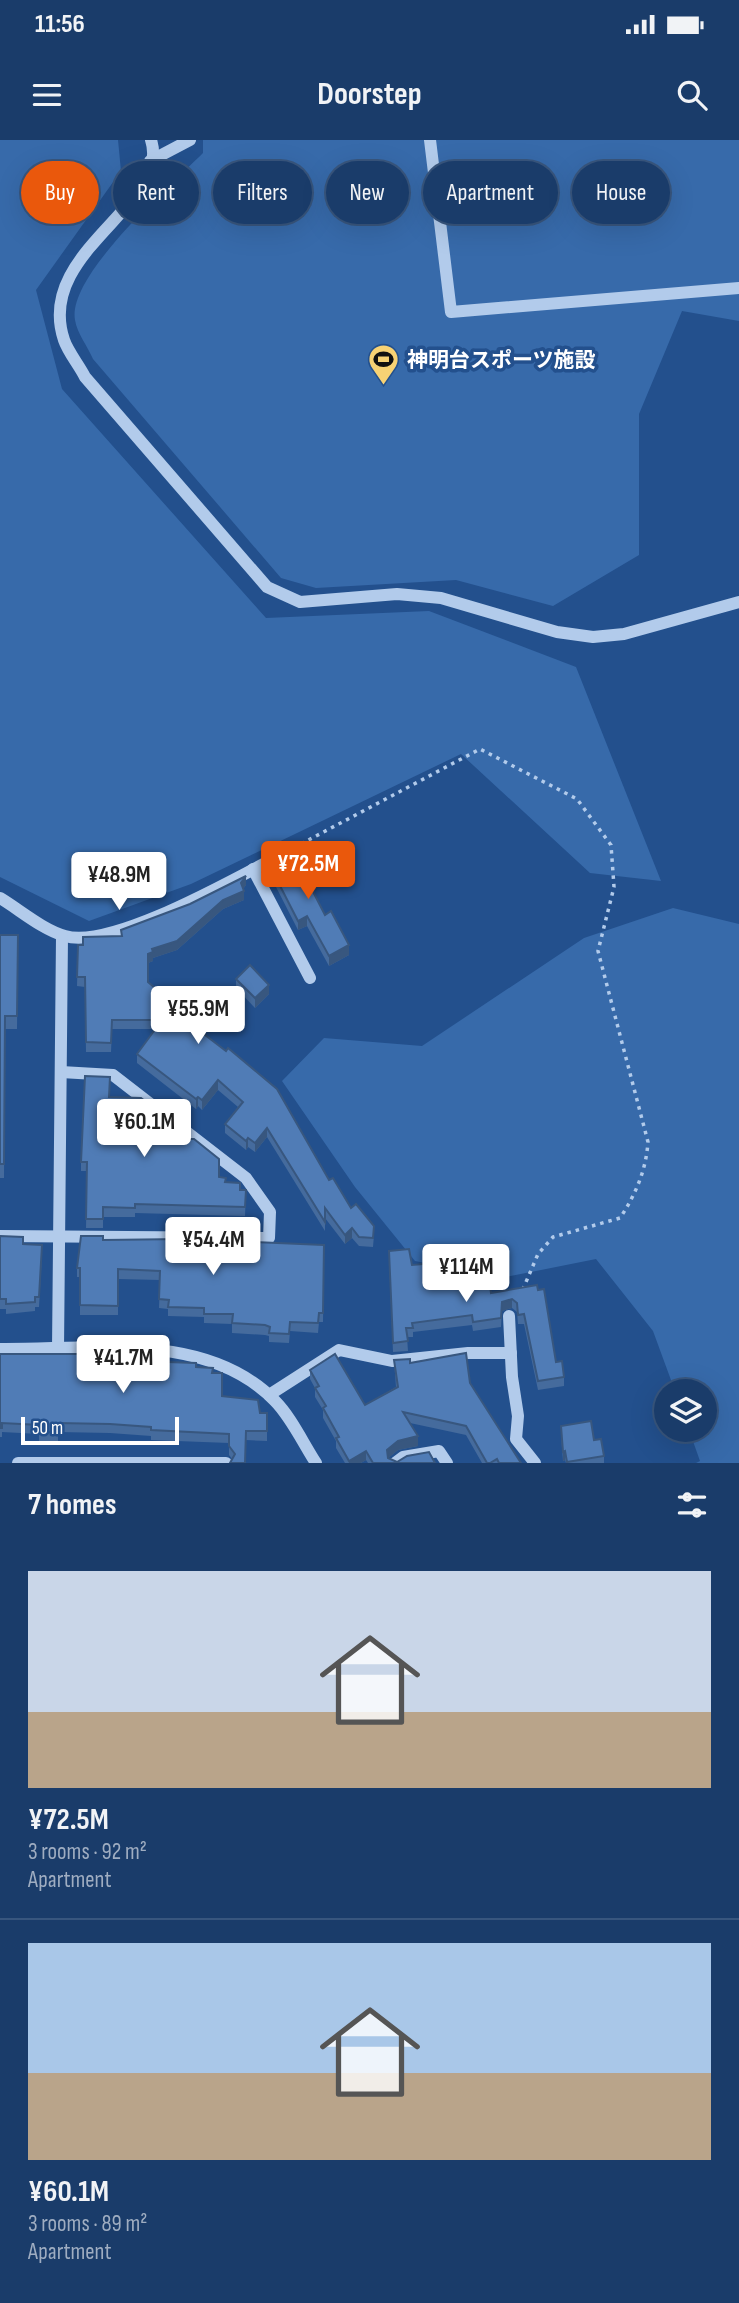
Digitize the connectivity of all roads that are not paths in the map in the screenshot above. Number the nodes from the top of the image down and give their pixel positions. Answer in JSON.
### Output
{"nodes":[{"id":1,"x":151,"y":140,"type":"edge"},
{"id":2,"x":190,"y":140,"type":"edge"},
{"id":3,"x":430,"y":140,"type":"edge"},
{"id":4,"x":150,"y":161,"type":"joint"},
{"id":5,"x":113,"y":220,"type":"edge"},
{"id":6,"x":739,"y":288,"type":"edge"},
{"id":7,"x":739,"y":602,"type":"edge"},
{"id":8,"x":288,"y":851,"type":"edge"},
{"id":9,"x":253,"y":869,"type":"junction"},
{"id":10,"x":0,"y":898,"type":"edge"},
{"id":11,"x":62,"y":936,"type":"junction"},
{"id":12,"x":310,"y":978,"type":"dead end"},
{"id":13,"x":61,"y":1072,"type":"junction"},
{"id":14,"x":0,"y":1236,"type":"edge"},
{"id":15,"x":58,"y":1237,"type":"junction"},
{"id":16,"x":509,"y":1316,"type":"road end"},
{"id":17,"x":0,"y":1349,"type":"edge"},
{"id":18,"x":58,"y":1349,"type":"junction"},
{"id":19,"x":511,"y":1353,"type":"junction"},
{"id":20,"x":268,"y":1395,"type":"junction"},
{"id":21,"x":18,"y":1463,"type":"edge"},
{"id":22,"x":119,"y":1463,"type":"edge"},
{"id":23,"x":226,"y":1463,"type":"edge"},
{"id":24,"x":316,"y":1463,"type":"edge"},
{"id":25,"x":394,"y":1463,"type":"edge"},
{"id":26,"x":447,"y":1463,"type":"edge"},
{"id":27,"x":535,"y":1463,"type":"edge"}],
"edges":[{"from":1,"to":4,"type":"street"},
{"from":2,"to":4,"type":"street"},
{"from":3,"to":6,"type":"street"},
{"from":5,"to":7,"type":"street"},
{"from":8,"to":9,"type":"street"},
{"from":9,"to":11,"type":"street"},
{"from":9,"to":12,"type":"street"},
{"from":10,"to":11,"type":"street"},
{"from":11,"to":13,"type":"street"},
{"from":13,"to":15,"type":"street"},
{"from":13,"to":15,"type":"street"},
{"from":14,"to":15,"type":"street"},
{"from":15,"to":18,"type":"street"},
{"from":16,"to":19,"type":"street"},
{"from":17,"to":18,"type":"street"},
{"from":18,"to":20,"type":"street"},
{"from":19,"to":20,"type":"street"},
{"from":19,"to":27,"type":"street"},
{"from":20,"to":24,"type":"street"},
{"from":21,"to":22,"type":"street"},
{"from":22,"to":23,"type":"street"},
{"from":25,"to":26,"type":"street"}]}
